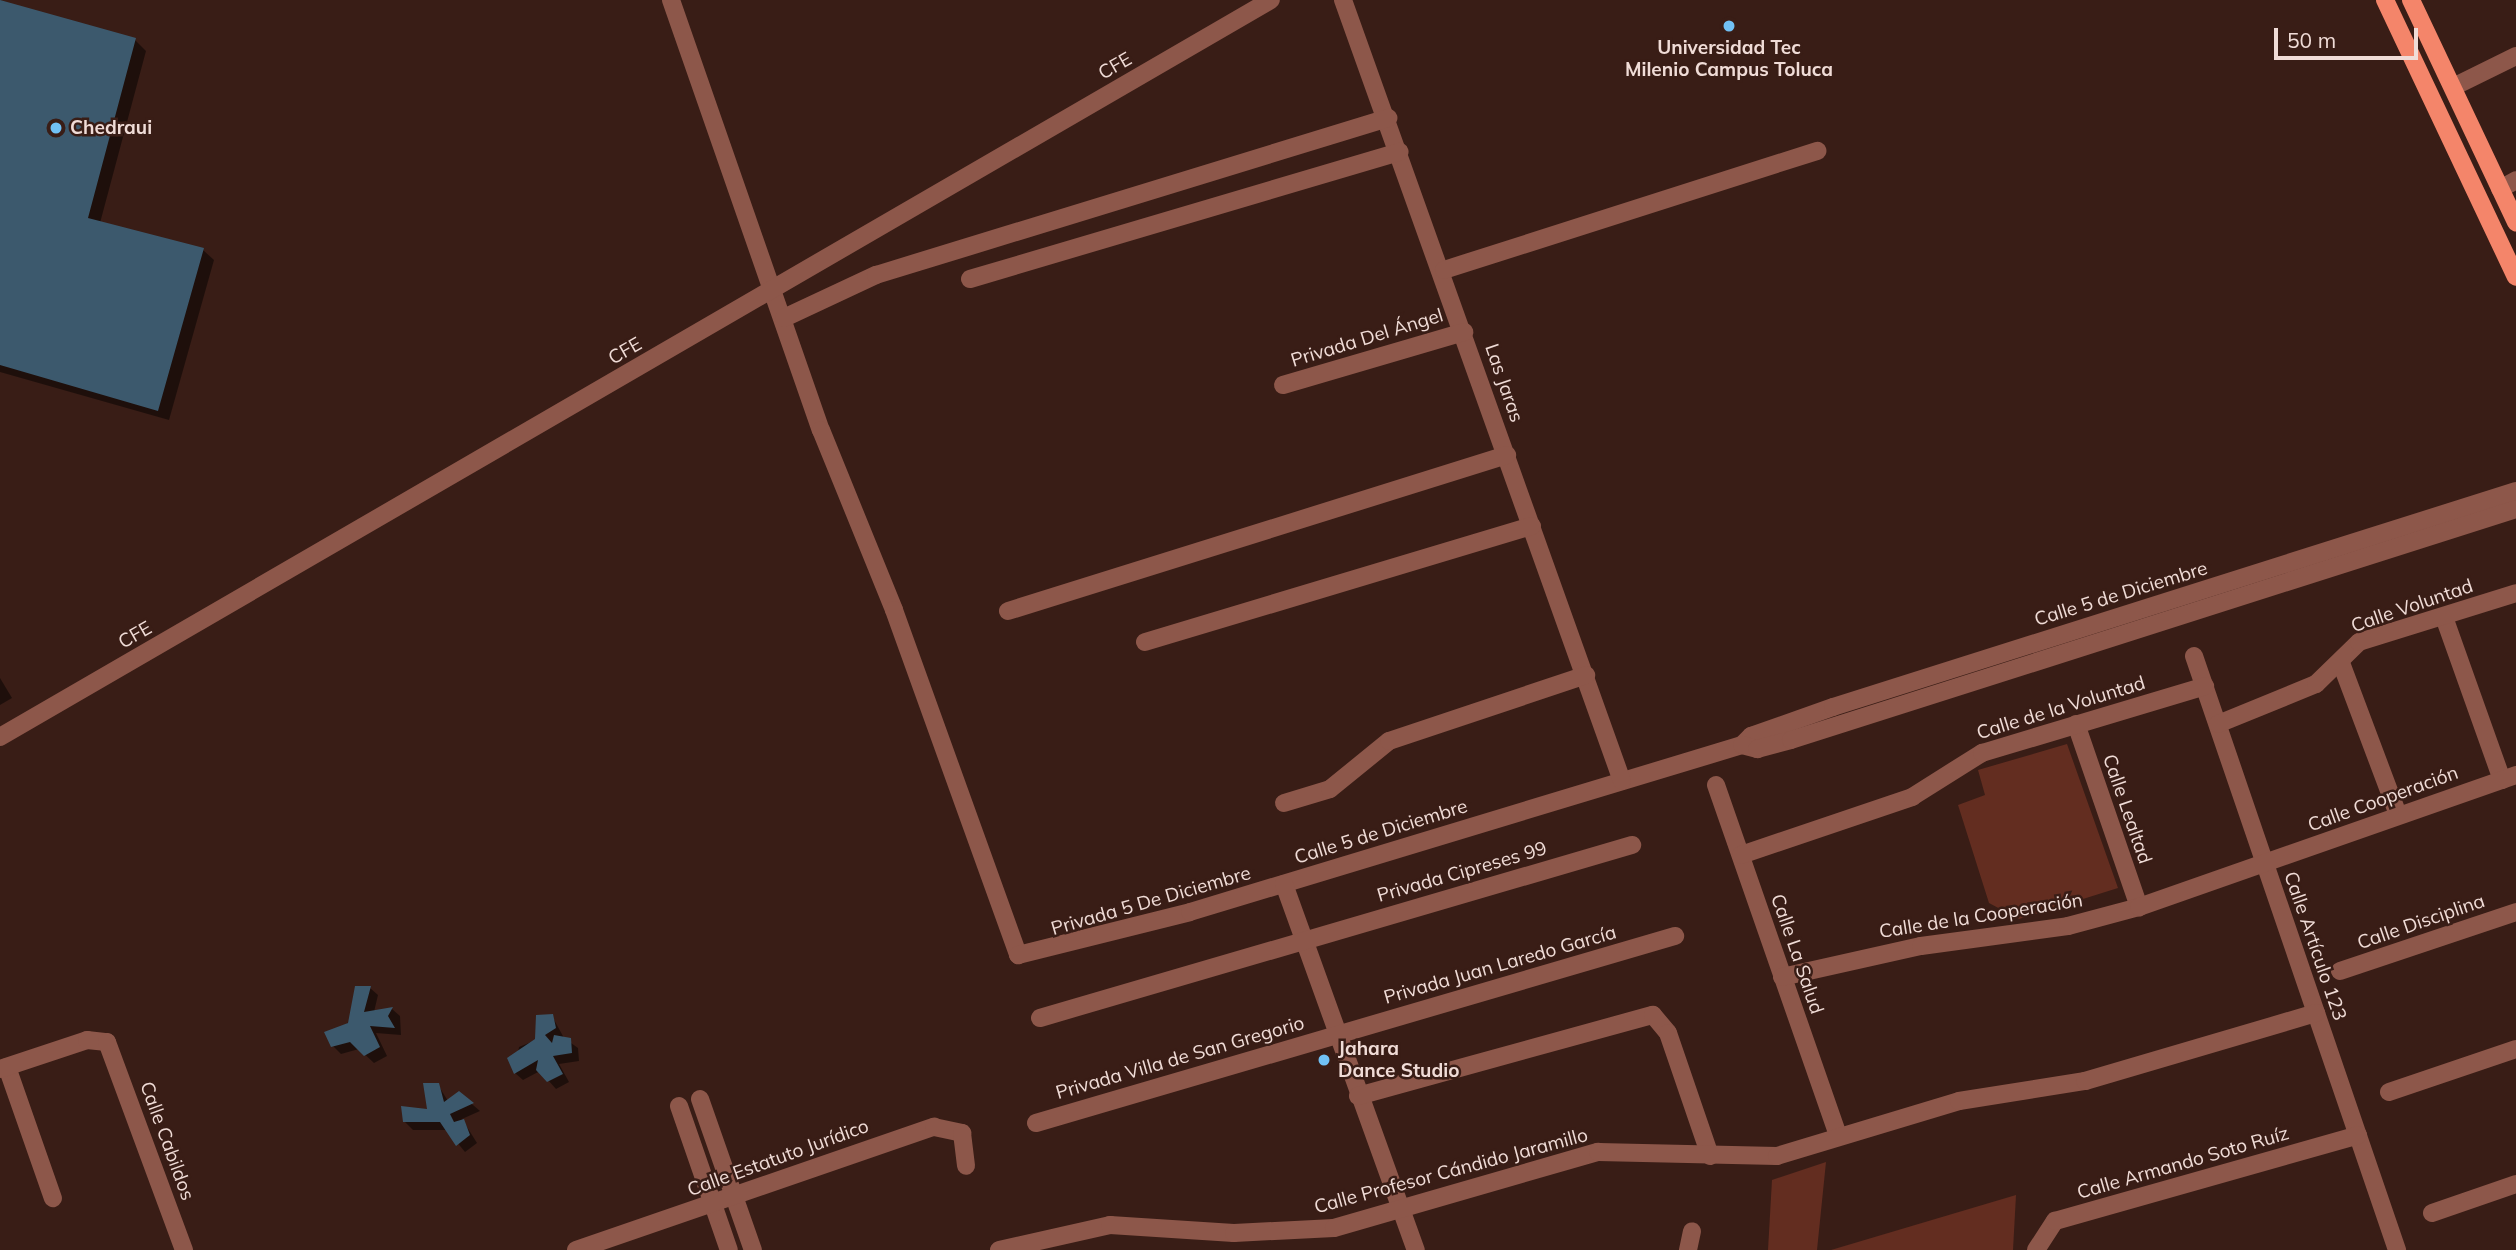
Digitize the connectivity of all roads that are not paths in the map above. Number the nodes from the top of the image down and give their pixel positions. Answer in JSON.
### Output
{"nodes":[{"id":1,"x":671,"y":0,"type":"edge"},
{"id":2,"x":1271,"y":0,"type":"edge"},
{"id":3,"x":1343,"y":0,"type":"edge"},
{"id":4,"x":2385,"y":0,"type":"edge"},
{"id":5,"x":2411,"y":0,"type":"edge"},
{"id":6,"x":2516,"y":56,"type":"edge"},
{"id":7,"x":2453,"y":87,"type":"junction"},
{"id":8,"x":1388,"y":118,"type":"junction"},
{"id":9,"x":1817,"y":151,"type":"dead end"},
{"id":10,"x":1400,"y":152,"type":"junction"},
{"id":11,"x":2508,"y":184,"type":"edge"},
{"id":12,"x":2516,"y":222,"type":"edge"},
{"id":13,"x":1444,"y":270,"type":"junction"},
{"id":14,"x":2516,"y":277,"type":"edge"},
{"id":15,"x":970,"y":279,"type":"dead end"},
{"id":16,"x":774,"y":289,"type":"junction"},
{"id":17,"x":784,"y":318,"type":"junction"},
{"id":18,"x":1464,"y":331,"type":"junction"},
{"id":19,"x":1283,"y":385,"type":"dead end"},
{"id":20,"x":1507,"y":455,"type":"junction"},
{"id":21,"x":2516,"y":491,"type":"edge"},
{"id":22,"x":2516,"y":509,"type":"edge"},
{"id":23,"x":1532,"y":526,"type":"junction"},
{"id":24,"x":2516,"y":593,"type":"edge"},
{"id":25,"x":1008,"y":611,"type":"dead end"},
{"id":26,"x":2444,"y":617,"type":"junction"},
{"id":27,"x":1145,"y":642,"type":"dead end"},
{"id":28,"x":2194,"y":656,"type":"dead end"},
{"id":29,"x":2341,"y":663,"type":"junction"},
{"id":30,"x":1586,"y":675,"type":"junction"},
{"id":31,"x":2204,"y":686,"type":"junction"},
{"id":32,"x":2076,"y":724,"type":"junction"},
{"id":33,"x":2218,"y":724,"type":"junction"},
{"id":34,"x":0,"y":737,"type":"edge"},
{"id":35,"x":1742,"y":745,"type":"junction"},
{"id":36,"x":2509,"y":777,"type":"edge"},
{"id":37,"x":1622,"y":781,"type":"junction"},
{"id":38,"x":1716,"y":785,"type":"dead end"},
{"id":39,"x":1284,"y":803,"type":"dead end"},
{"id":40,"x":2398,"y":815,"type":"junction"},
{"id":41,"x":1632,"y":845,"type":"dead end"},
{"id":42,"x":1741,"y":855,"type":"junction"},
{"id":43,"x":2264,"y":864,"type":"junction"},
{"id":44,"x":1284,"y":884,"type":"junction"},
{"id":45,"x":2139,"y":907,"type":"junction"},
{"id":46,"x":2516,"y":912,"type":"edge"},
{"id":47,"x":1675,"y":936,"type":"dead end"},
{"id":48,"x":1304,"y":940,"type":"junction"},
{"id":49,"x":2340,"y":971,"type":"dead end"},
{"id":50,"x":1782,"y":976,"type":"junction"},
{"id":51,"x":2316,"y":1013,"type":"junction"},
{"id":52,"x":1040,"y":1018,"type":"dead end"},
{"id":53,"x":1336,"y":1034,"type":"junction"},
{"id":54,"x":2516,"y":1049,"type":"edge"},
{"id":55,"x":3,"y":1068,"type":"edge"},
{"id":56,"x":2389,"y":1092,"type":"dead end"},
{"id":57,"x":1358,"y":1096,"type":"junction"},
{"id":58,"x":700,"y":1099,"type":"dead end"},
{"id":59,"x":679,"y":1106,"type":"dead end"},
{"id":60,"x":1036,"y":1123,"type":"dead end"},
{"id":61,"x":2358,"y":1135,"type":"junction"},
{"id":62,"x":1838,"y":1136,"type":"junction"},
{"id":63,"x":1710,"y":1156,"type":"junction"},
{"id":64,"x":966,"y":1166,"type":"dead end"},
{"id":65,"x":2516,"y":1184,"type":"edge"},
{"id":66,"x":735,"y":1197,"type":"junction"},
{"id":67,"x":53,"y":1198,"type":"dead end"},
{"id":68,"x":713,"y":1205,"type":"junction"},
{"id":69,"x":1400,"y":1208,"type":"junction"},
{"id":70,"x":2432,"y":1213,"type":"dead end"},
{"id":71,"x":1692,"y":1231,"type":"dead end"},
{"id":72,"x":184,"y":1250,"type":"edge"},
{"id":73,"x":576,"y":1250,"type":"edge"},
{"id":74,"x":729,"y":1250,"type":"edge"},
{"id":75,"x":753,"y":1250,"type":"edge"},
{"id":76,"x":999,"y":1250,"type":"edge"},
{"id":77,"x":1416,"y":1250,"type":"edge"},
{"id":78,"x":1688,"y":1250,"type":"edge"},
{"id":79,"x":2036,"y":1250,"type":"edge"},
{"id":80,"x":2397,"y":1250,"type":"edge"}],
"edges":[{"from":1,"to":16,"type":"street"},
{"from":2,"to":16,"type":"street","name":"CFE"},
{"from":3,"to":8,"type":"street","name":"Las Jaras"},
{"from":4,"to":14,"type":"main road"},
{"from":5,"to":7,"type":"main road"},
{"from":6,"to":7,"type":"street"},
{"from":7,"to":11,"type":"main road"},
{"from":8,"to":10,"type":"street","name":"Las Jaras"},
{"from":8,"to":17,"type":"street"},
{"from":9,"to":13,"type":"street"},
{"from":10,"to":13,"type":"street","name":"Las Jaras"},
{"from":10,"to":15,"type":"street"},
{"from":11,"to":12,"type":"main road"},
{"from":13,"to":18,"type":"street","name":"Las Jaras"},
{"from":16,"to":17,"type":"street"},
{"from":16,"to":34,"type":"street","name":"CFE"},
{"from":17,"to":44,"type":"street","name":"Privada 5 De Diciembre"},
{"from":18,"to":19,"type":"street","name":"Privada Del Ángel"},
{"from":18,"to":20,"type":"street","name":"Las Jaras"},
{"from":20,"to":23,"type":"street","name":"Las Jaras"},
{"from":20,"to":25,"type":"street"},
{"from":21,"to":35,"type":"street","name":"Calle 5 de Diciembre"},
{"from":22,"to":35,"type":"street","name":"Calle 5 de Diciembre"},
{"from":23,"to":27,"type":"street"},
{"from":23,"to":30,"type":"street","name":"Las Jaras"},
{"from":24,"to":26,"type":"street","name":"Calle Voluntad"},
{"from":26,"to":29,"type":"street","name":"Calle Voluntad"},
{"from":26,"to":36,"type":"street"},
{"from":28,"to":31,"type":"street","name":"Calle Artículo 123"},
{"from":29,"to":33,"type":"street","name":"Calle Voluntad"},
{"from":29,"to":40,"type":"street"},
{"from":30,"to":37,"type":"street","name":"Las Jaras"},
{"from":30,"to":39,"type":"street"},
{"from":31,"to":32,"type":"street","name":"Calle de la Voluntad"},
{"from":31,"to":33,"type":"street","name":"Calle Artículo 123"},
{"from":32,"to":42,"type":"street","name":"Calle de la Voluntad"},
{"from":32,"to":45,"type":"street","name":"Calle Lealtad"},
{"from":33,"to":43,"type":"street","name":"Calle Artículo 123"},
{"from":35,"to":37,"type":"street","name":"Calle 5 de Diciembre"},
{"from":36,"to":40,"type":"street","name":"Calle Cooperación"},
{"from":37,"to":44,"type":"street","name":"Calle 5 de Diciembre"},
{"from":38,"to":42,"type":"street","name":"Calle La Salud"},
{"from":40,"to":43,"type":"street","name":"Calle Cooperación"},
{"from":41,"to":48,"type":"street","name":"Privada Cipreses 99"},
{"from":42,"to":50,"type":"street","name":"Calle La Salud"},
{"from":43,"to":45,"type":"street","name":"Calle de la Cooperación"},
{"from":43,"to":51,"type":"street","name":"Calle Artículo 123"},
{"from":44,"to":48,"type":"street","name":"Calle 5 de Diciembre"},
{"from":45,"to":50,"type":"street","name":"Calle de la Cooperación"},
{"from":46,"to":49,"type":"street","name":"Calle Disciplina"},
{"from":47,"to":53,"type":"street","name":"Privada Juan Laredo García"},
{"from":48,"to":52,"type":"street"},
{"from":48,"to":53,"type":"street","name":"Calle 5 de Diciembre"},
{"from":50,"to":62,"type":"street","name":"Calle La Salud"},
{"from":51,"to":61,"type":"street","name":"Calle Artículo 123"},
{"from":51,"to":62,"type":"street","name":"Calle Profesor Cándido Jaramillo"},
{"from":53,"to":57,"type":"street","name":"Calle 5 de Diciembre"},
{"from":53,"to":60,"type":"street","name":"Privada Villa de San Gregorio"},
{"from":54,"to":56,"type":"street"},
{"from":55,"to":67,"type":"street"},
{"from":55,"to":72,"type":"street","name":"Calle Cabildos"},
{"from":57,"to":63,"type":"street"},
{"from":57,"to":69,"type":"street","name":"Calle 5 de Diciembre"},
{"from":58,"to":66,"type":"street"},
{"from":59,"to":68,"type":"street"},
{"from":61,"to":79,"type":"street","name":"Calle Armando Soto Ruíz"},
{"from":61,"to":80,"type":"street","name":"Calle Artículo 123"},
{"from":62,"to":63,"type":"street","name":"Calle Profesor Cándido Jaramillo"},
{"from":63,"to":69,"type":"street","name":"Calle Profesor Cándido Jaramillo"},
{"from":64,"to":66,"type":"street","name":"Calle Estatuto Jurídico"},
{"from":65,"to":70,"type":"street"},
{"from":66,"to":68,"type":"street","name":"Calle Estatuto Jurídico"},
{"from":66,"to":75,"type":"street"},
{"from":68,"to":73,"type":"street","name":"Calle Estatuto Jurídico"},
{"from":68,"to":74,"type":"street"},
{"from":69,"to":76,"type":"street","name":"Calle Profesor Cándido Jaramillo"},
{"from":69,"to":77,"type":"street","name":"Calle 5 de Diciembre"},
{"from":71,"to":78,"type":"street"}]}
